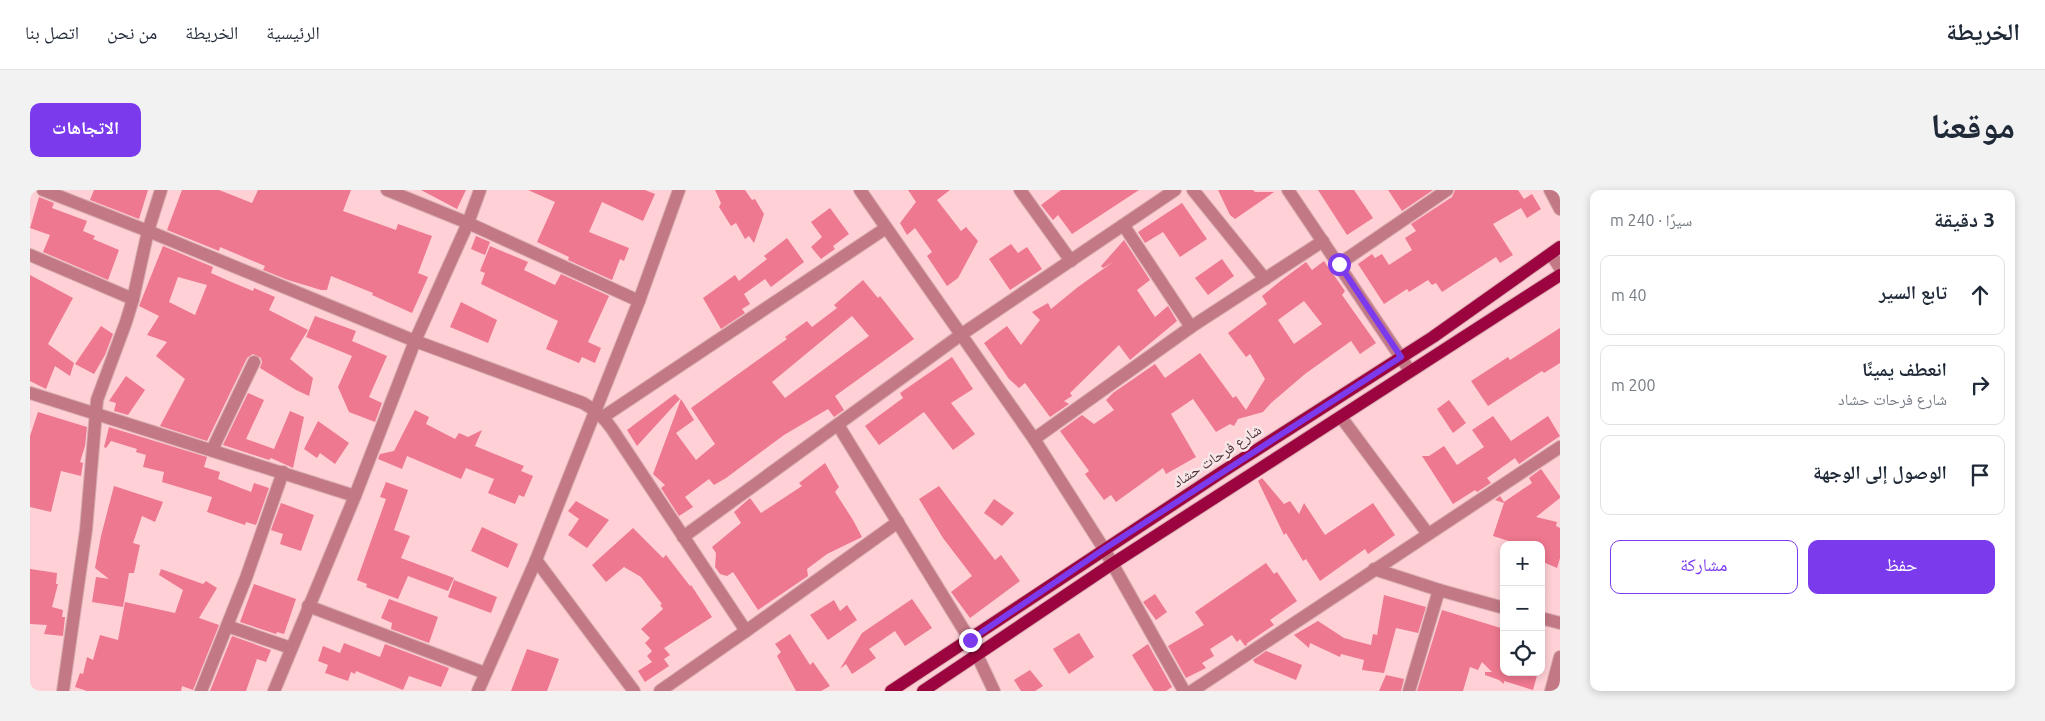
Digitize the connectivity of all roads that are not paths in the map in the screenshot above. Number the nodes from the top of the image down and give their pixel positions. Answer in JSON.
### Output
{"nodes":[{"id":1,"x":43,"y":190,"type":"edge"},
{"id":2,"x":161,"y":190,"type":"edge"},
{"id":3,"x":387,"y":190,"type":"edge"},
{"id":4,"x":480,"y":190,"type":"edge"},
{"id":5,"x":679,"y":190,"type":"edge"},
{"id":6,"x":860,"y":190,"type":"edge"},
{"id":7,"x":1020,"y":190,"type":"edge"},
{"id":8,"x":1175,"y":190,"type":"edge"},
{"id":9,"x":1193,"y":190,"type":"edge"},
{"id":10,"x":1288,"y":190,"type":"edge"},
{"id":11,"x":1447,"y":190,"type":"edge"},
{"id":12,"x":1550,"y":190,"type":"edge"},
{"id":13,"x":1560,"y":209,"type":"edge"},
{"id":14,"x":468,"y":223,"type":"junction"},
{"id":15,"x":1124,"y":226,"type":"junction"},
{"id":16,"x":886,"y":228,"type":"junction"},
{"id":17,"x":148,"y":231,"type":"junction"},
{"id":18,"x":1323,"y":241,"type":"junction"},
{"id":19,"x":1555,"y":250,"type":"edge"},
{"id":20,"x":30,"y":254,"type":"edge"},
{"id":21,"x":1071,"y":261,"type":"junction"},
{"id":22,"x":1339,"y":264,"type":"junction"},
{"id":23,"x":1560,"y":268,"type":"edge"},
{"id":24,"x":1560,"y":275,"type":"edge"},
{"id":25,"x":1265,"y":279,"type":"junction"},
{"id":26,"x":133,"y":299,"type":"junction"},
{"id":27,"x":639,"y":301,"type":"junction"},
{"id":28,"x":1192,"y":328,"type":"junction"},
{"id":29,"x":962,"y":334,"type":"junction"},
{"id":30,"x":415,"y":341,"type":"junction"},
{"id":31,"x":1401,"y":357,"type":"junction"},
{"id":32,"x":254,"y":362,"type":"dead end"},
{"id":33,"x":1410,"y":371,"type":"junction"},
{"id":34,"x":30,"y":393,"type":"edge"},
{"id":35,"x":599,"y":413,"type":"junction"},
{"id":36,"x":97,"y":414,"type":"junction"},
{"id":37,"x":1341,"y":417,"type":"junction"},
{"id":38,"x":838,"y":425,"type":"junction"},
{"id":39,"x":1034,"y":439,"type":"junction"},
{"id":40,"x":1271,"y":440,"type":"junction"},
{"id":41,"x":1560,"y":447,"type":"edge"},
{"id":42,"x":212,"y":450,"type":"junction"},
{"id":43,"x":1283,"y":455,"type":"junction"},
{"id":44,"x":282,"y":472,"type":"junction"},
{"id":45,"x":355,"y":496,"type":"junction"},
{"id":46,"x":898,"y":522,"type":"junction"},
{"id":47,"x":1428,"y":534,"type":"junction"},
{"id":48,"x":683,"y":537,"type":"junction"},
{"id":49,"x":1104,"y":549,"type":"junction"},
{"id":50,"x":536,"y":560,"type":"junction"},
{"id":51,"x":1112,"y":564,"type":"junction"},
{"id":52,"x":1374,"y":570,"type":"junction"},
{"id":53,"x":1439,"y":590,"type":"junction"},
{"id":54,"x":308,"y":606,"type":"junction"},
{"id":55,"x":1500,"y":607,"type":"edge"},
{"id":56,"x":1545,"y":619,"type":"edge"},
{"id":57,"x":1560,"y":623,"type":"edge"},
{"id":58,"x":227,"y":626,"type":"junction"},
{"id":59,"x":746,"y":631,"type":"junction"},
{"id":60,"x":970,"y":640,"type":"junction"},
{"id":61,"x":291,"y":648,"type":"junction"},
{"id":62,"x":978,"y":656,"type":"junction"},
{"id":63,"x":1560,"y":657,"type":"edge"},
{"id":64,"x":485,"y":673,"type":"junction"},
{"id":65,"x":63,"y":691,"type":"edge"},
{"id":66,"x":201,"y":691,"type":"edge"},
{"id":67,"x":274,"y":691,"type":"edge"},
{"id":68,"x":478,"y":691,"type":"edge"},
{"id":69,"x":634,"y":691,"type":"edge"},
{"id":70,"x":660,"y":691,"type":"edge"},
{"id":71,"x":891,"y":691,"type":"edge"},
{"id":72,"x":923,"y":691,"type":"edge"},
{"id":73,"x":994,"y":691,"type":"edge"},
{"id":74,"x":1184,"y":691,"type":"edge"},
{"id":75,"x":1192,"y":691,"type":"edge"},
{"id":76,"x":1409,"y":691,"type":"edge"},
{"id":77,"x":1551,"y":691,"type":"edge"}],
"edges":[{"from":1,"to":17,"type":"street"},
{"from":2,"to":17,"type":"street"},
{"from":3,"to":14,"type":"street"},
{"from":4,"to":14,"type":"street"},
{"from":5,"to":27,"type":"street"},
{"from":6,"to":16,"type":"street"},
{"from":7,"to":21,"type":"street"},
{"from":8,"to":15,"type":"street"},
{"from":9,"to":25,"type":"street"},
{"from":10,"to":18,"type":"street"},
{"from":11,"to":22,"type":"street"},
{"from":12,"to":13,"type":"street"},
{"from":14,"to":27,"type":"street"},
{"from":14,"to":30,"type":"street"},
{"from":15,"to":21,"type":"street"},
{"from":15,"to":28,"type":"street"},
{"from":16,"to":29,"type":"street"},
{"from":16,"to":35,"type":"street"},
{"from":17,"to":26,"type":"street"},
{"from":17,"to":30,"type":"street"},
{"from":18,"to":22,"type":"street"},
{"from":18,"to":25,"type":"street"},
{"from":19,"to":23,"type":"street"},
{"from":19,"to":31,"type":"main road","name":"شارع فرحات حشاد"},
{"from":20,"to":26,"type":"street"},
{"from":21,"to":29,"type":"street"},
{"from":22,"to":31,"type":"street"},
{"from":24,"to":33,"type":"main road"},
{"from":25,"to":28,"type":"street"},
{"from":26,"to":36,"type":"street"},
{"from":27,"to":35,"type":"street"},
{"from":28,"to":39,"type":"street"},
{"from":29,"to":38,"type":"street"},
{"from":29,"to":39,"type":"street"},
{"from":30,"to":35,"type":"street"},
{"from":30,"to":45,"type":"street"},
{"from":31,"to":33,"type":"street"},
{"from":31,"to":40,"type":"main road","name":"شارع فرحات حشاد"},
{"from":32,"to":42,"type":"street"},
{"from":33,"to":37,"type":"main road"},
{"from":34,"to":36,"type":"street"},
{"from":35,"to":48,"type":"street"},
{"from":35,"to":50,"type":"street"},
{"from":36,"to":42,"type":"street"},
{"from":36,"to":65,"type":"street"},
{"from":37,"to":43,"type":"main road"},
{"from":37,"to":47,"type":"street"},
{"from":38,"to":46,"type":"street"},
{"from":38,"to":48,"type":"street"},
{"from":39,"to":49,"type":"street"},
{"from":40,"to":43,"type":"main road"},
{"from":40,"to":49,"type":"main road","name":"شارع فرحات حشاد"},
{"from":41,"to":47,"type":"street"},
{"from":42,"to":44,"type":"street"},
{"from":43,"to":51,"type":"main road"},
{"from":44,"to":45,"type":"street"},
{"from":44,"to":58,"type":"street"},
{"from":45,"to":54,"type":"street"},
{"from":46,"to":59,"type":"street"},
{"from":46,"to":60,"type":"street"},
{"from":47,"to":52,"type":"street"},
{"from":48,"to":59,"type":"street"},
{"from":49,"to":51,"type":"street"},
{"from":49,"to":60,"type":"main road","name":"شارع فرحات حشاد"},
{"from":50,"to":64,"type":"street"},
{"from":50,"to":69,"type":"street"},
{"from":51,"to":62,"type":"main road"},
{"from":51,"to":74,"type":"street"},
{"from":52,"to":53,"type":"street"},
{"from":52,"to":75,"type":"street"},
{"from":53,"to":55,"type":"street"},
{"from":53,"to":76,"type":"street"},
{"from":54,"to":61,"type":"street"},
{"from":54,"to":64,"type":"street"},
{"from":56,"to":57,"type":"street"},
{"from":58,"to":61,"type":"street"},
{"from":58,"to":66,"type":"street"},
{"from":59,"to":70,"type":"street"},
{"from":60,"to":62,"type":"street"},
{"from":60,"to":71,"type":"main road","name":"شارع فرحات حشاد"},
{"from":61,"to":67,"type":"street"},
{"from":62,"to":72,"type":"main road"},
{"from":62,"to":73,"type":"street"},
{"from":63,"to":77,"type":"street"},
{"from":64,"to":68,"type":"street"}]}
